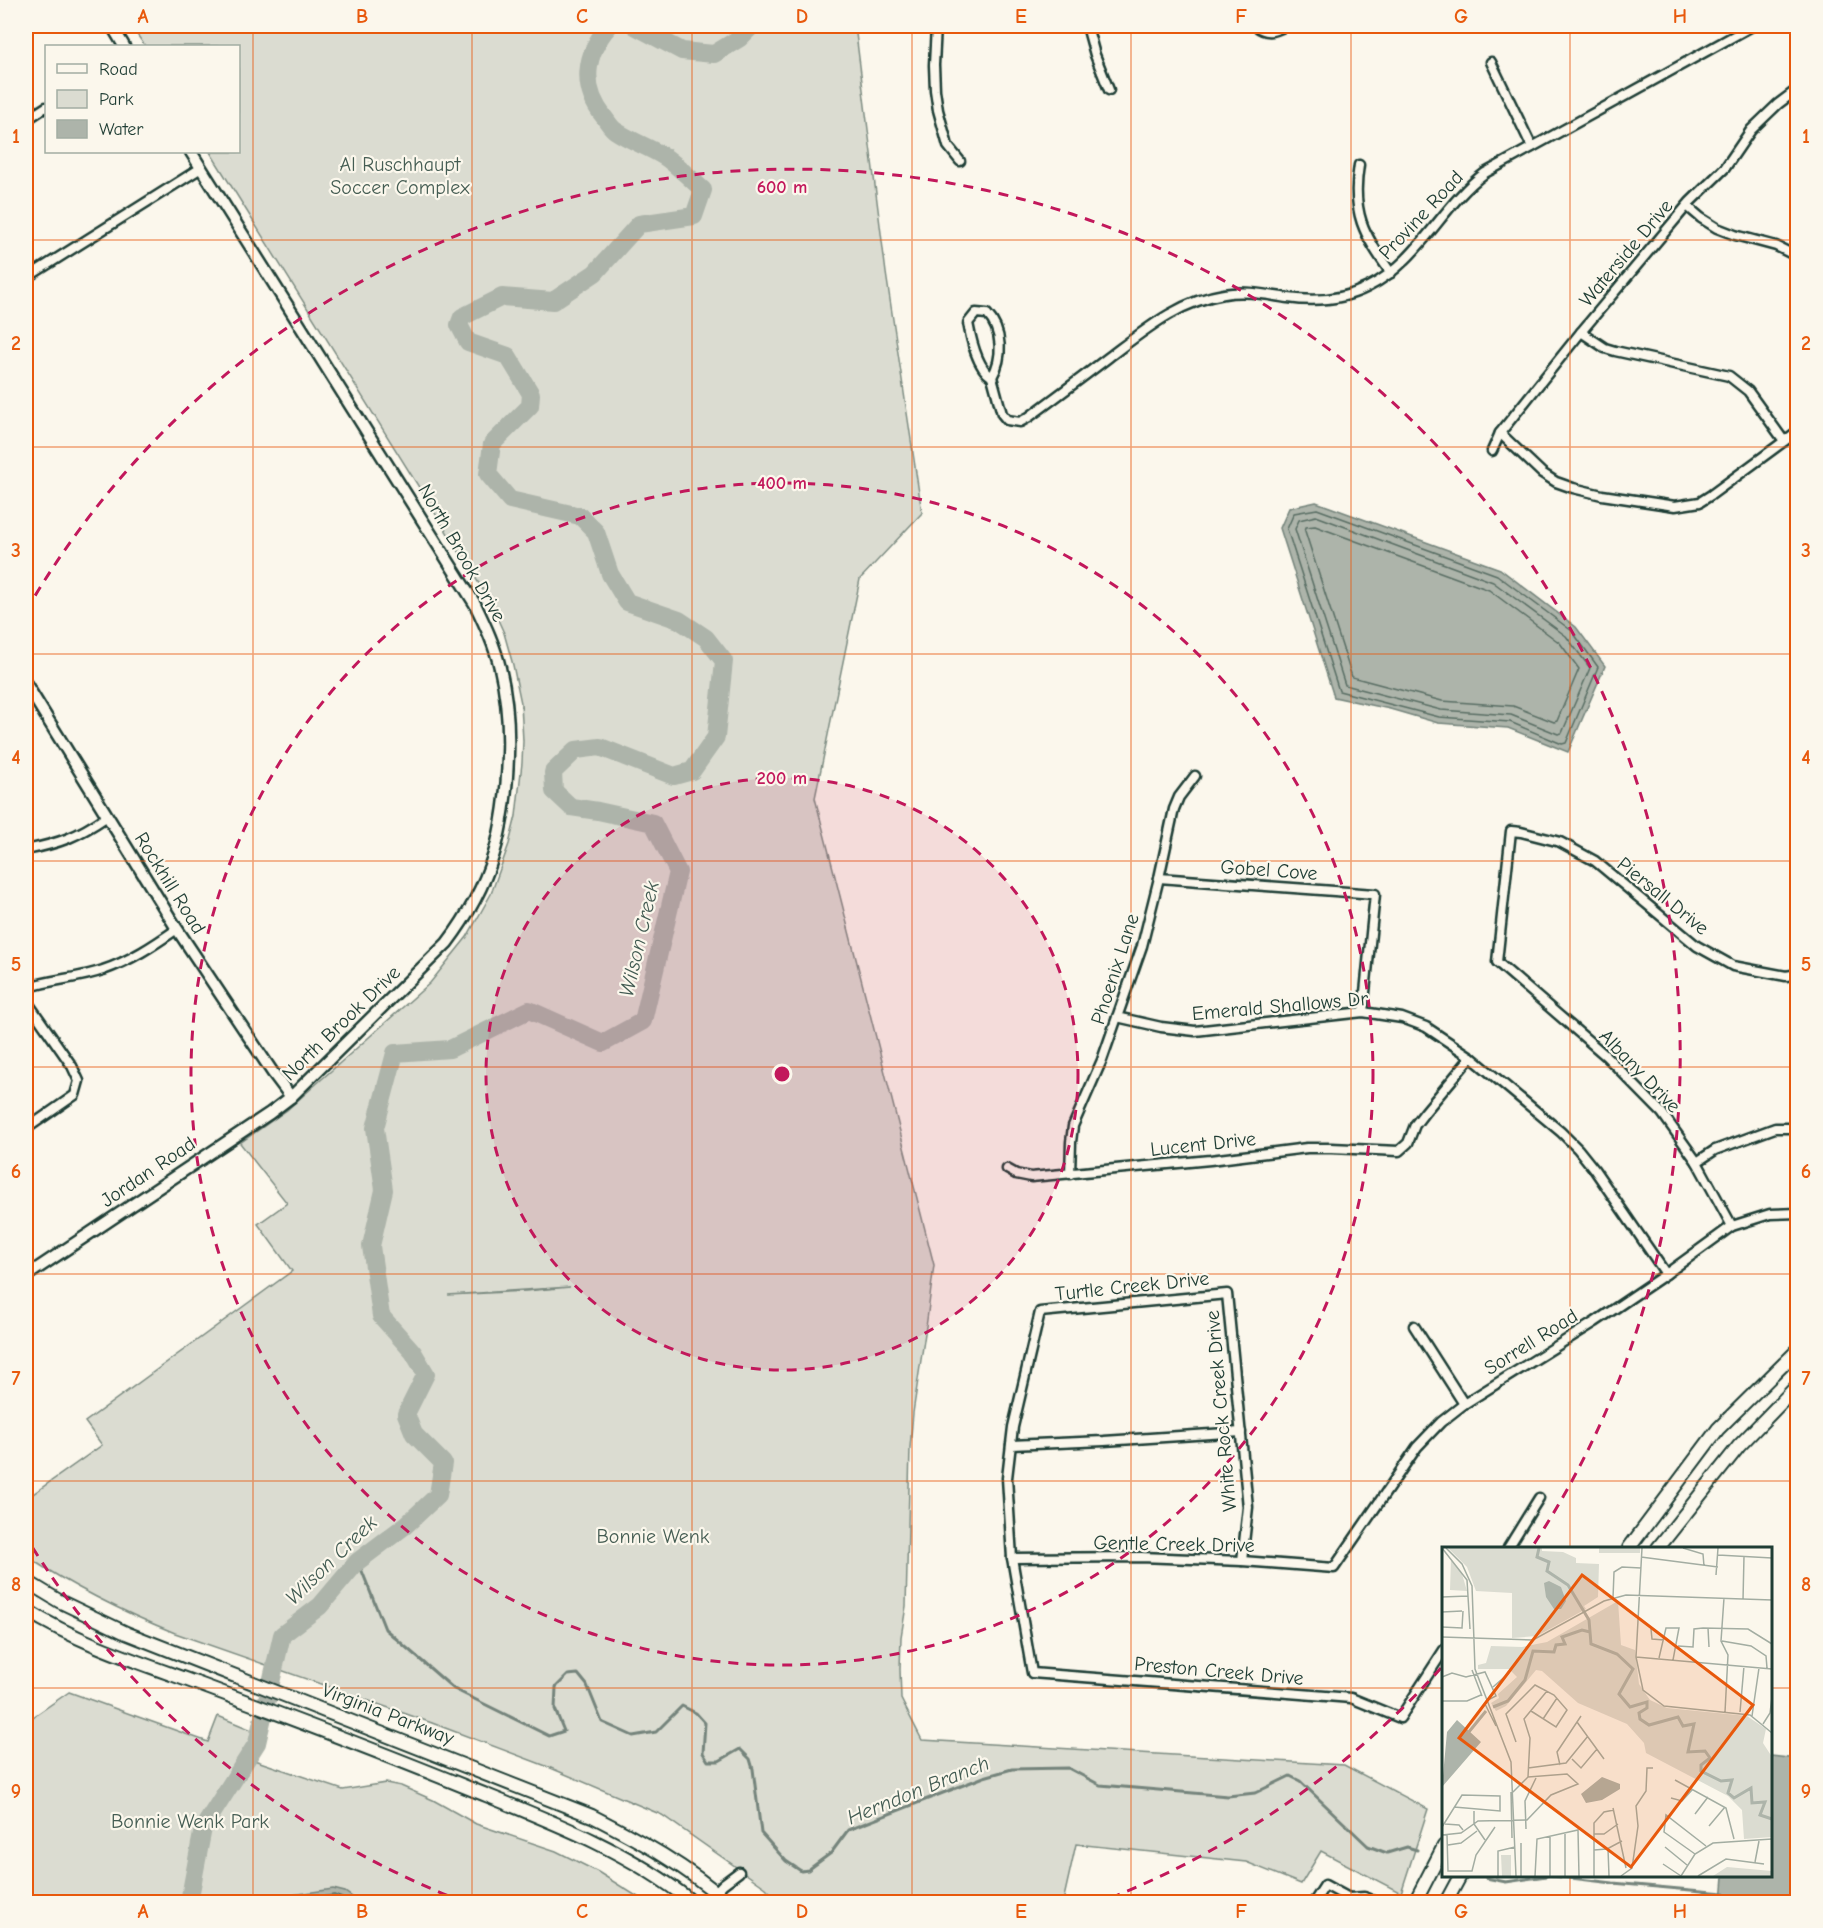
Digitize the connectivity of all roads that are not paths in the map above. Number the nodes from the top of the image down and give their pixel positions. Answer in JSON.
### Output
{"nodes":[{"id":1,"x":112,"y":26,"type":"edge"},
{"id":2,"x":936,"y":26,"type":"edge"},
{"id":3,"x":1087,"y":26,"type":"edge"},
{"id":4,"x":1256,"y":26,"type":"edge"},
{"id":5,"x":1285,"y":26,"type":"edge"},
{"id":6,"x":1752,"y":26,"type":"edge"},
{"id":7,"x":123,"y":45,"type":"edge"},
{"id":8,"x":1491,"y":62,"type":"dead end"},
{"id":9,"x":1797,"y":89,"type":"edge"},
{"id":10,"x":1108,"y":90,"type":"dead end"},
{"id":11,"x":45,"y":108,"type":"edge"},
{"id":12,"x":26,"y":120,"type":"edge"},
{"id":13,"x":1532,"y":147,"type":"junction"},
{"id":14,"x":191,"y":153,"type":"edge"},
{"id":15,"x":960,"y":161,"type":"dead end"},
{"id":16,"x":1359,"y":165,"type":"dead end"},
{"id":17,"x":201,"y":168,"type":"junction"},
{"id":18,"x":1687,"y":206,"type":"junction"},
{"id":19,"x":1797,"y":257,"type":"edge"},
{"id":20,"x":1391,"y":273,"type":"junction"},
{"id":21,"x":26,"y":278,"type":"edge"},
{"id":22,"x":1581,"y":332,"type":"junction"},
{"id":23,"x":992,"y":377,"type":"junction"},
{"id":24,"x":1797,"y":431,"type":"edge"},
{"id":25,"x":1500,"y":433,"type":"junction"},
{"id":26,"x":1784,"y":441,"type":"junction"},
{"id":27,"x":1492,"y":451,"type":"dead end"},
{"id":28,"x":26,"y":684,"type":"edge"},
{"id":29,"x":1195,"y":776,"type":"dead end"},
{"id":30,"x":106,"y":817,"type":"junction"},
{"id":31,"x":1511,"y":831,"type":"joint"},
{"id":32,"x":26,"y":850,"type":"edge"},
{"id":33,"x":1160,"y":878,"type":"junction"},
{"id":34,"x":177,"y":929,"type":"junction"},
{"id":35,"x":1797,"y":974,"type":"edge"},
{"id":36,"x":26,"y":988,"type":"edge"},
{"id":37,"x":26,"y":1000,"type":"edge"},
{"id":38,"x":1363,"y":1012,"type":"junction"},
{"id":39,"x":1117,"y":1017,"type":"junction"},
{"id":40,"x":1471,"y":1057,"type":"junction"},
{"id":41,"x":291,"y":1097,"type":"junction"},
{"id":42,"x":1797,"y":1128,"type":"edge"},
{"id":43,"x":26,"y":1129,"type":"edge"},
{"id":44,"x":1697,"y":1161,"type":"junction"},
{"id":45,"x":1007,"y":1169,"type":"dead end"},
{"id":46,"x":1070,"y":1174,"type":"junction"},
{"id":47,"x":1797,"y":1213,"type":"edge"},
{"id":48,"x":1732,"y":1226,"type":"junction"},
{"id":49,"x":1666,"y":1274,"type":"junction"},
{"id":50,"x":26,"y":1276,"type":"edge"},
{"id":51,"x":1227,"y":1294,"type":"joint"},
{"id":52,"x":1414,"y":1326,"type":"dead end"},
{"id":53,"x":1797,"y":1350,"type":"edge"},
{"id":54,"x":1797,"y":1385,"type":"edge"},
{"id":55,"x":1464,"y":1404,"type":"junction"},
{"id":56,"x":1241,"y":1431,"type":"junction"},
{"id":57,"x":1011,"y":1445,"type":"junction"},
{"id":58,"x":1539,"y":1498,"type":"dead end"},
{"id":59,"x":1509,"y":1547,"type":"edge"},
{"id":60,"x":1630,"y":1547,"type":"edge"},
{"id":61,"x":1659,"y":1547,"type":"edge"},
{"id":62,"x":1012,"y":1558,"type":"junction"},
{"id":63,"x":1242,"y":1561,"type":"junction"},
{"id":64,"x":1334,"y":1568,"type":"joint"},
{"id":65,"x":26,"y":1581,"type":"edge"},
{"id":66,"x":26,"y":1610,"type":"edge"},
{"id":67,"x":1442,"y":1652,"type":"edge"},
{"id":68,"x":1442,"y":1848,"type":"edge"},
{"id":69,"x":739,"y":1872,"type":"dead end"},
{"id":70,"x":1459,"y":1877,"type":"edge"},
{"id":71,"x":715,"y":1891,"type":"junction"},
{"id":72,"x":1350,"y":1900,"type":"edge"},
{"id":73,"x":692,"y":1902,"type":"edge"},
{"id":74,"x":706,"y":1902,"type":"edge"},
{"id":75,"x":727,"y":1902,"type":"edge"},
{"id":76,"x":1314,"y":1902,"type":"edge"},
{"id":77,"x":1375,"y":1902,"type":"edge"},
{"id":78,"x":1415,"y":1902,"type":"edge"},
{"id":79,"x":1446,"y":1902,"type":"edge"}],
"edges":[{"from":1,"to":7,"type":"street"},
{"from":2,"to":15,"type":"street"},
{"from":3,"to":10,"type":"street"},
{"from":4,"to":5,"type":"street"},
{"from":6,"to":13,"type":"street","name":"Provine Road"},
{"from":8,"to":13,"type":"street"},
{"from":9,"to":18,"type":"street","name":"Waterside Drive"},
{"from":11,"to":12,"type":"street"},
{"from":13,"to":20,"type":"street","name":"Provine Road"},
{"from":14,"to":17,"type":"street","name":"North Brook Drive"},
{"from":16,"to":20,"type":"street"},
{"from":17,"to":21,"type":"street"},
{"from":17,"to":41,"type":"street","name":"North Brook Drive"},
{"from":18,"to":19,"type":"street"},
{"from":18,"to":22,"type":"street","name":"Waterside Drive"},
{"from":20,"to":23,"type":"street","name":"Provine Road"},
{"from":22,"to":25,"type":"street","name":"Waterside Drive"},
{"from":22,"to":26,"type":"street"},
{"from":23,"to":23,"type":"street"},
{"from":24,"to":26,"type":"street"},
{"from":25,"to":26,"type":"street"},
{"from":25,"to":27,"type":"street","name":"Waterside Drive"},
{"from":28,"to":30,"type":"street","name":"Rockhill Road"},
{"from":29,"to":33,"type":"street","name":"Phoenix Lane"},
{"from":30,"to":32,"type":"street"},
{"from":30,"to":34,"type":"street","name":"Rockhill Road"},
{"from":31,"to":35,"type":"street","name":"Piersall Drive"},
{"from":31,"to":44,"type":"street","name":"Albany Drive"},
{"from":33,"to":38,"type":"street","name":"Gobel Cove"},
{"from":33,"to":39,"type":"street","name":"Phoenix Lane"},
{"from":34,"to":36,"type":"street"},
{"from":34,"to":41,"type":"street","name":"Rockhill Road"},
{"from":37,"to":43,"type":"street"},
{"from":38,"to":39,"type":"street","name":"Emerald Shallows Dr"},
{"from":38,"to":40,"type":"street","name":"Emerald Shallows Dr"},
{"from":39,"to":46,"type":"street","name":"Phoenix Lane"},
{"from":40,"to":46,"type":"street","name":"Lucent Drive"},
{"from":40,"to":49,"type":"street","name":"Emerald Shallows Dr"},
{"from":41,"to":50,"type":"street","name":"Jordan Road"},
{"from":42,"to":44,"type":"street"},
{"from":44,"to":48,"type":"street","name":"Albany Drive"},
{"from":45,"to":46,"type":"street","name":"Lucent Drive"},
{"from":47,"to":48,"type":"street","name":"Sorrell Road"},
{"from":48,"to":49,"type":"street","name":"Sorrell Road"},
{"from":49,"to":55,"type":"street","name":"Sorrell Road"},
{"from":51,"to":56,"type":"street","name":"White Rock Creek Drive"},
{"from":51,"to":57,"type":"street","name":"Turtle Creek Drive"},
{"from":52,"to":55,"type":"street"},
{"from":53,"to":60,"type":"main road"},
{"from":54,"to":61,"type":"main road"},
{"from":55,"to":64,"type":"street","name":"Sorrell Road"},
{"from":56,"to":57,"type":"street"},
{"from":56,"to":63,"type":"street","name":"White Rock Creek Drive"},
{"from":57,"to":62,"type":"street"},
{"from":58,"to":59,"type":"street"},
{"from":62,"to":63,"type":"street","name":"Gentle Creek Drive"},
{"from":62,"to":67,"type":"street","name":"Preston Creek Drive"},
{"from":63,"to":64,"type":"street","name":"Gentle Creek Drive"},
{"from":65,"to":71,"type":"main road","name":"Virginia Parkway"},
{"from":66,"to":73,"type":"main road","name":"Virginia Parkway"},
{"from":68,"to":78,"type":"main road"},
{"from":69,"to":71,"type":"street"},
{"from":70,"to":79,"type":"main road"},
{"from":71,"to":74,"type":"street"},
{"from":71,"to":75,"type":"main road","name":"Virginia Parkway"},
{"from":72,"to":76,"type":"street"},
{"from":72,"to":77,"type":"street"}]}
